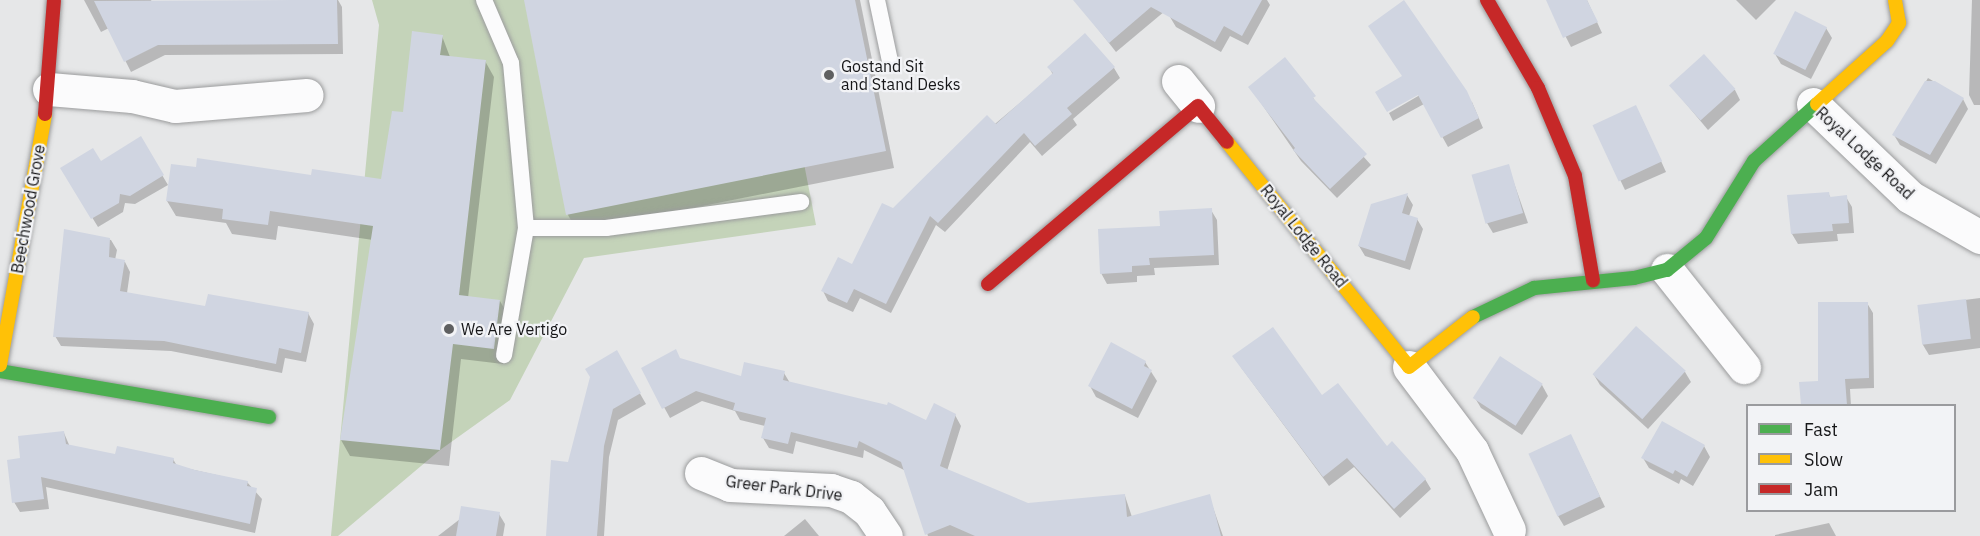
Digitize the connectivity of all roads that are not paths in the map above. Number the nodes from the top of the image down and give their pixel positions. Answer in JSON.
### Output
{"nodes":[{"id":1,"x":54,"y":0,"type":"edge"},
{"id":2,"x":484,"y":0,"type":"edge"},
{"id":3,"x":878,"y":0,"type":"edge"},
{"id":4,"x":1487,"y":0,"type":"edge"},
{"id":5,"x":1896,"y":0,"type":"edge"},
{"id":6,"x":890,"y":62,"type":"dead end"},
{"id":7,"x":1178,"y":81,"type":"dead end"},
{"id":8,"x":49,"y":89,"type":"junction"},
{"id":9,"x":307,"y":95,"type":"dead end"},
{"id":10,"x":1813,"y":104,"type":"junction"},
{"id":11,"x":1198,"y":106,"type":"junction"},
{"id":12,"x":801,"y":202,"type":"dead end"},
{"id":13,"x":526,"y":228,"type":"junction"},
{"id":14,"x":1980,"y":237,"type":"edge"},
{"id":15,"x":1666,"y":270,"type":"junction"},
{"id":16,"x":1593,"y":280,"type":"junction"},
{"id":17,"x":988,"y":284,"type":"dead end"},
{"id":18,"x":504,"y":355,"type":"dead end"},
{"id":19,"x":0,"y":365,"type":"edge"},
{"id":20,"x":1409,"y":367,"type":"junction"},
{"id":21,"x":1744,"y":367,"type":"dead end"},
{"id":22,"x":0,"y":371,"type":"edge"},
{"id":23,"x":269,"y":417,"type":"dead end"},
{"id":24,"x":701,"y":473,"type":"dead end"},
{"id":25,"x":1509,"y":530,"type":"dead end"},
{"id":26,"x":886,"y":536,"type":"edge"}],
"edges":[{"from":1,"to":8,"type":"street","name":"Beechwood Grove"},
{"from":2,"to":13,"type":"lane"},
{"from":3,"to":6,"type":"lane"},
{"from":4,"to":16,"type":"street"},
{"from":5,"to":10,"type":"street","name":"Royal Lodge Road"},
{"from":7,"to":11,"type":"street","name":"Royal Lodge Road"},
{"from":8,"to":9,"type":"street"},
{"from":8,"to":19,"type":"street","name":"Beechwood Grove"},
{"from":10,"to":14,"type":"street","name":"Royal Lodge Road"},
{"from":10,"to":15,"type":"street","name":"Royal Lodge Road"},
{"from":11,"to":17,"type":"street"},
{"from":11,"to":20,"type":"street","name":"Royal Lodge Road"},
{"from":12,"to":13,"type":"lane"},
{"from":13,"to":18,"type":"lane"},
{"from":15,"to":16,"type":"street","name":"Royal Lodge Road"},
{"from":15,"to":21,"type":"street"},
{"from":16,"to":20,"type":"street","name":"Royal Lodge Road"},
{"from":20,"to":25,"type":"street","name":"Royal Lodge Road"},
{"from":22,"to":23,"type":"street"},
{"from":24,"to":26,"type":"street","name":"Greer Park Drive"}]}
